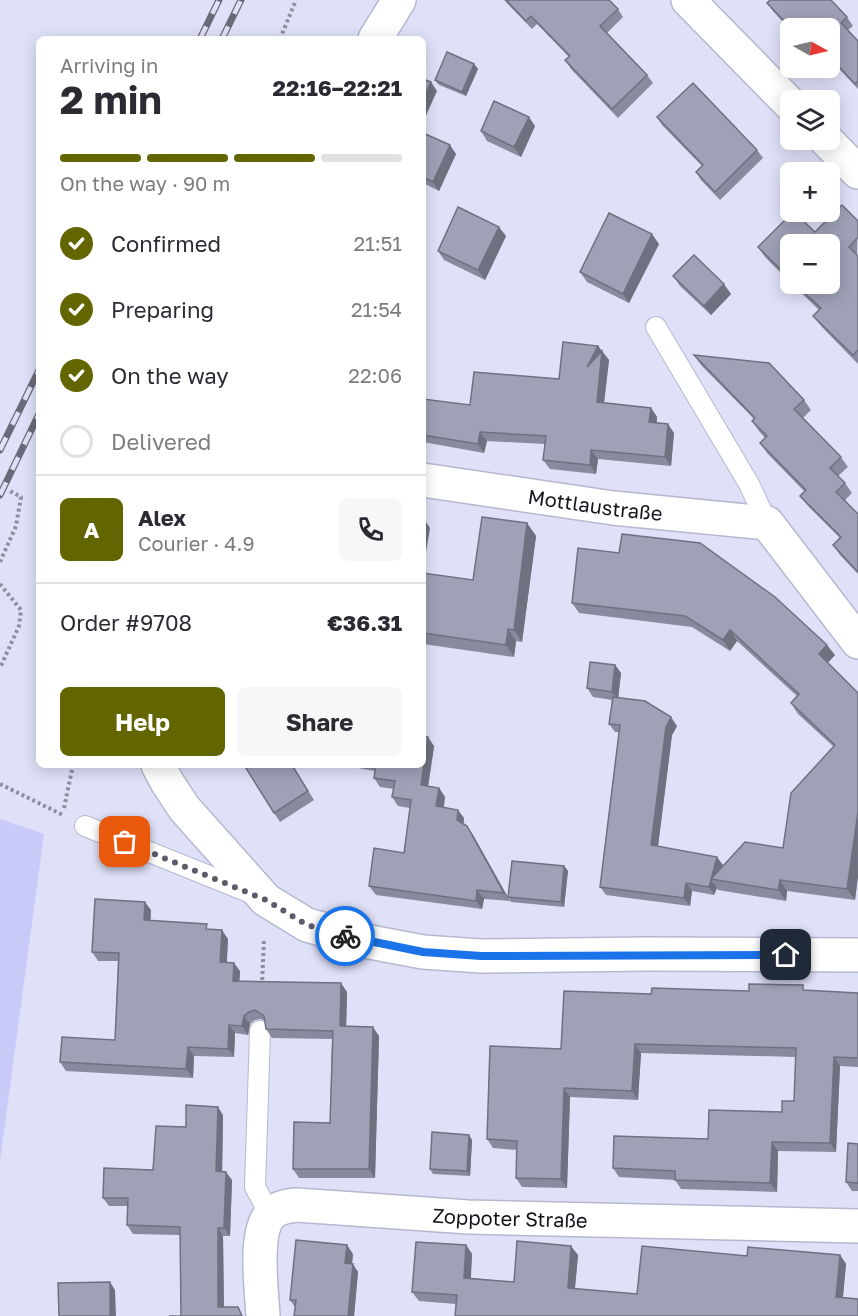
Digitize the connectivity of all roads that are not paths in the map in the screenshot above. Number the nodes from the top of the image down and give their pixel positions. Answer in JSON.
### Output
{"nodes":[{"id":1,"x":399,"y":0,"type":"edge"},
{"id":2,"x":688,"y":0,"type":"edge"},
{"id":3,"x":377,"y":36,"type":"edge"},
{"id":4,"x":780,"y":94,"type":"edge"},
{"id":5,"x":836,"y":150,"type":"edge"},
{"id":6,"x":858,"y":172,"type":"edge"},
{"id":7,"x":656,"y":327,"type":"dead end"},
{"id":8,"x":426,"y":480,"type":"edge"},
{"id":9,"x":767,"y":523,"type":"junction"},
{"id":10,"x":858,"y":642,"type":"edge"},
{"id":11,"x":159,"y":768,"type":"edge"},
{"id":12,"x":85,"y":826,"type":"road end"},
{"id":13,"x":266,"y":900,"type":"junction"},
{"id":14,"x":858,"y":955,"type":"edge"},
{"id":15,"x":260,"y":1031,"type":"road end"},
{"id":16,"x":270,"y":1215,"type":"junction"},
{"id":17,"x":858,"y":1226,"type":"edge"},
{"id":18,"x":263,"y":1316,"type":"edge"}],
"edges":[{"from":1,"to":3,"type":"street"},
{"from":2,"to":4,"type":"street"},
{"from":5,"to":6,"type":"street"},
{"from":7,"to":9,"type":"lane"},
{"from":8,"to":9,"type":"street","name":"Mottlaustraße"},
{"from":9,"to":10,"type":"street"},
{"from":11,"to":13,"type":"street"},
{"from":12,"to":13,"type":"lane"},
{"from":13,"to":14,"type":"street"},
{"from":15,"to":16,"type":"lane"},
{"from":16,"to":17,"type":"street","name":"Zoppoter Straße"},
{"from":16,"to":18,"type":"street"}]}
